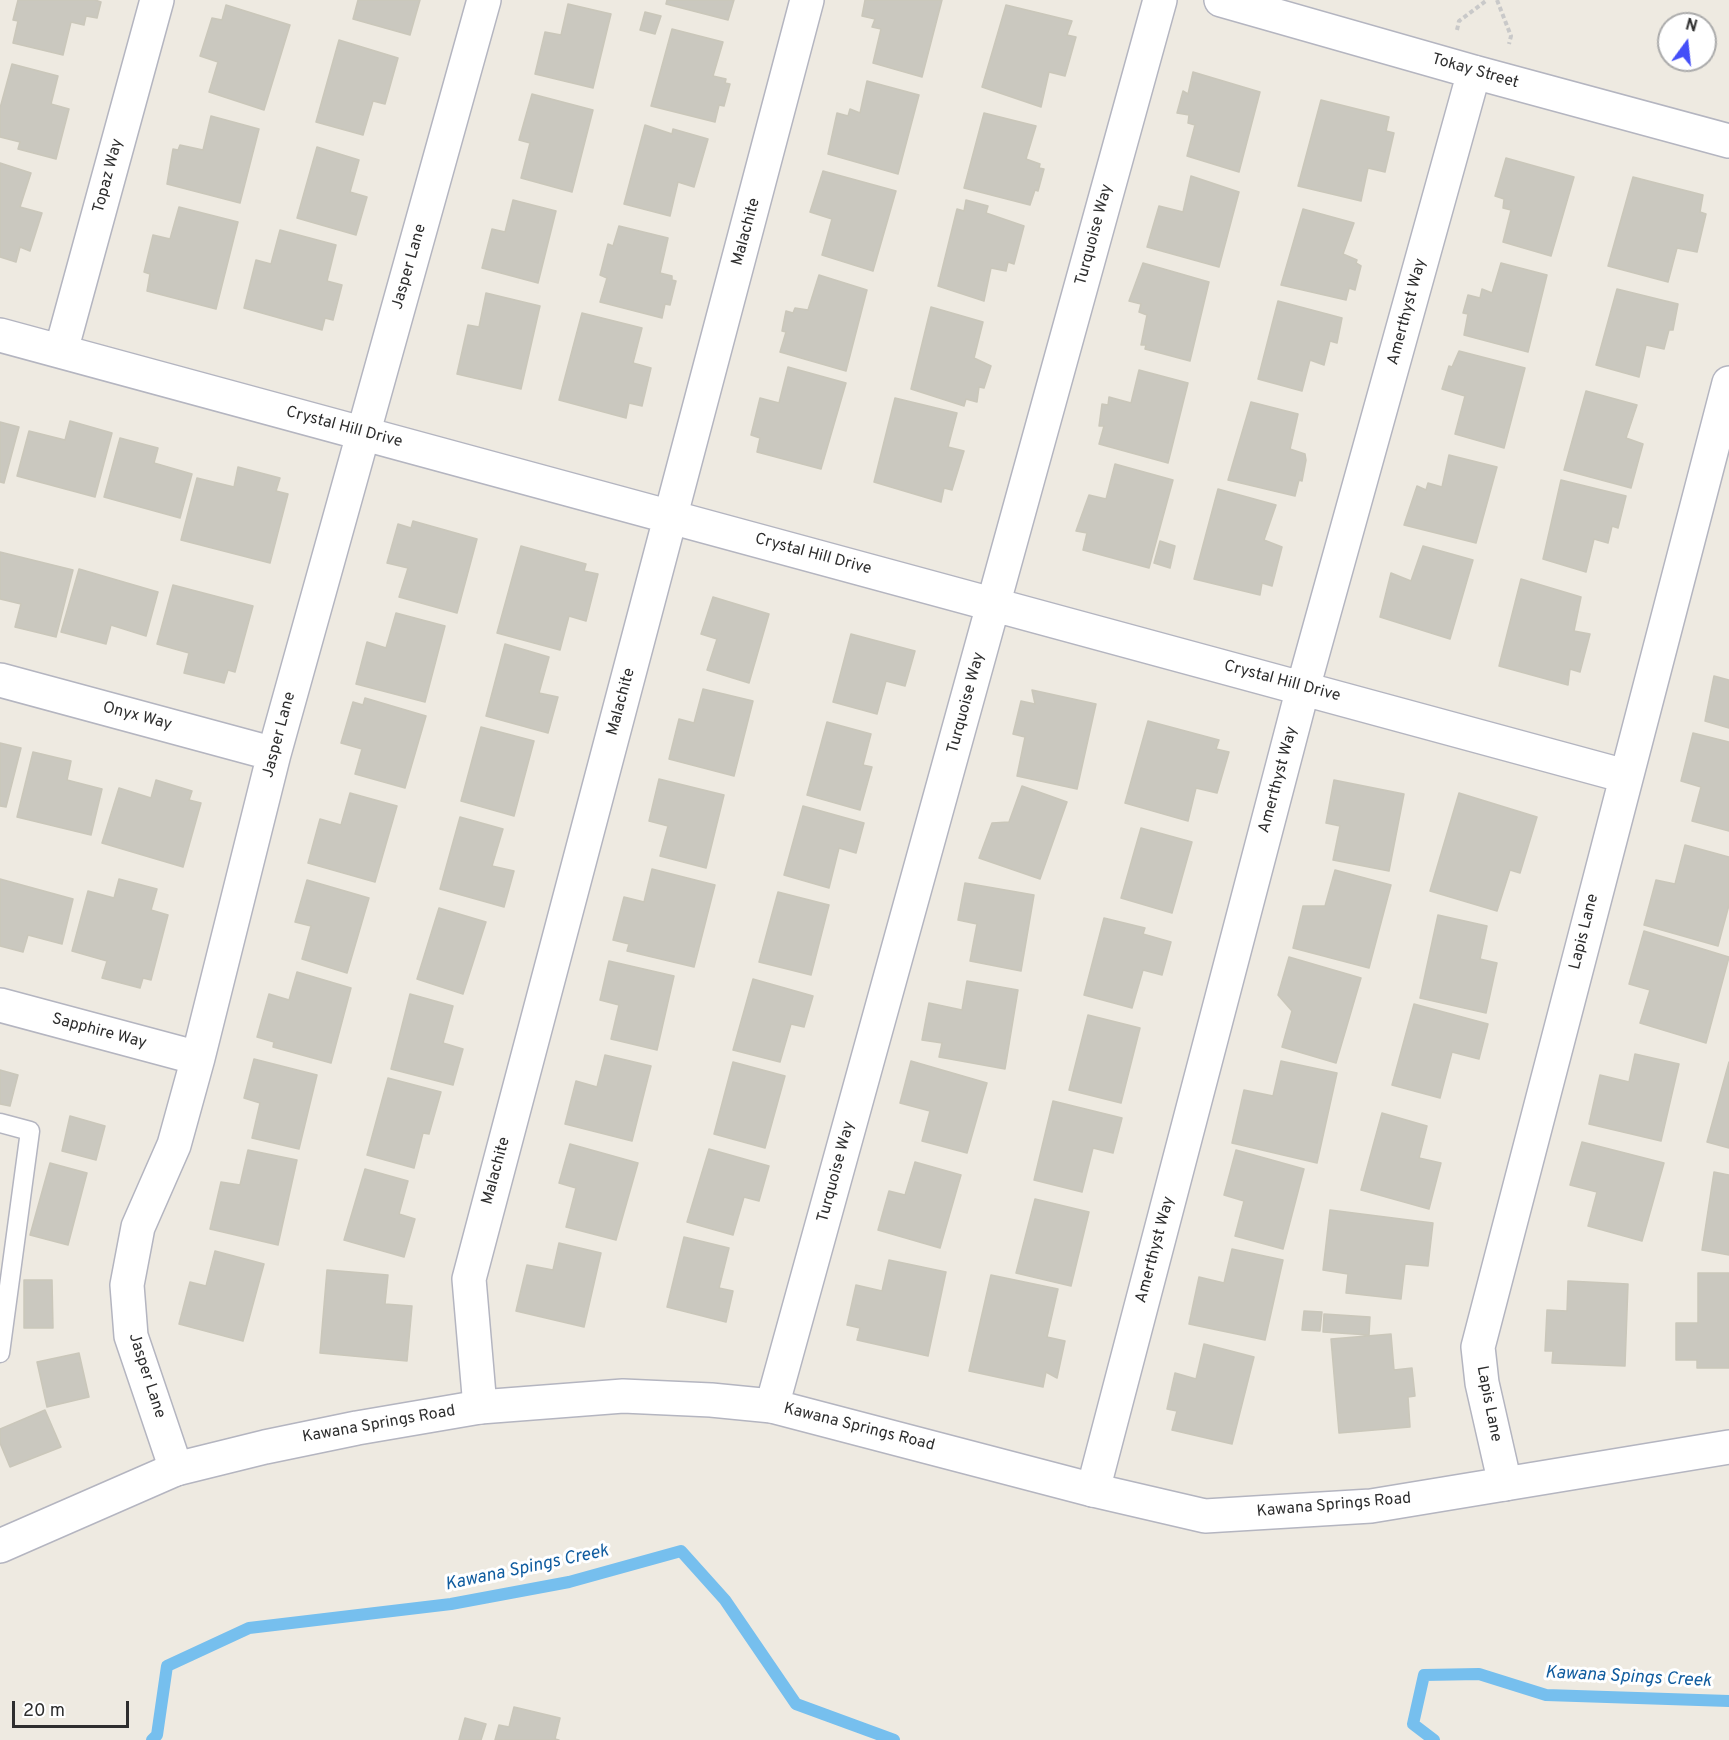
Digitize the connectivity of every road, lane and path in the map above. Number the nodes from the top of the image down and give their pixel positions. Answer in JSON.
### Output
{"nodes":[{"id":1,"x":158,"y":0,"type":"edge"},
{"id":2,"x":484,"y":0,"type":"edge"},
{"id":3,"x":807,"y":0,"type":"edge"},
{"id":4,"x":1160,"y":0,"type":"edge"},
{"id":5,"x":1221,"y":0,"type":"edge"},
{"id":6,"x":1487,"y":0,"type":"edge"},
{"id":7,"x":1497,"y":0,"type":"edge"},
{"id":8,"x":1456,"y":30,"type":"dead end"},
{"id":9,"x":1509,"y":45,"type":"dead end"},
{"id":10,"x":1474,"y":72,"type":"junction"},
{"id":11,"x":1729,"y":141,"type":"edge"},
{"id":12,"x":0,"y":335,"type":"edge"},
{"id":13,"x":61,"y":351,"type":"junction"},
{"id":14,"x":1729,"y":383,"type":"edge"},
{"id":15,"x":364,"y":434,"type":"junction"},
{"id":16,"x":672,"y":517,"type":"junction"},
{"id":17,"x":994,"y":605,"type":"junction"},
{"id":18,"x":0,"y":680,"type":"edge"},
{"id":19,"x":1303,"y":688,"type":"junction"},
{"id":20,"x":274,"y":754,"type":"junction"},
{"id":21,"x":1625,"y":776,"type":"junction"},
{"id":22,"x":0,"y":1005,"type":"edge"},
{"id":23,"x":198,"y":1059,"type":"junction"},
{"id":24,"x":0,"y":1123,"type":"edge"},
{"id":25,"x":0,"y":1353,"type":"edge"},
{"id":26,"x":772,"y":1406,"type":"junction"},
{"id":27,"x":480,"y":1407,"type":"junction"},
{"id":28,"x":1729,"y":1447,"type":"edge"},
{"id":29,"x":176,"y":1469,"type":"junction"},
{"id":30,"x":1505,"y":1484,"type":"junction"},
{"id":31,"x":1093,"y":1490,"type":"junction"},
{"id":32,"x":0,"y":1546,"type":"edge"}],
"edges":[{"from":1,"to":13,"type":"street","name":"Topaz Way"},
{"from":2,"to":15,"type":"street","name":"Jasper Lane"},
{"from":3,"to":16,"type":"street","name":"Malachite"},
{"from":4,"to":17,"type":"street","name":"Turquoise Way"},
{"from":5,"to":10,"type":"street","name":"Tokay Street"},
{"from":6,"to":8,"type":"path"},
{"from":7,"to":9,"type":"path"},
{"from":10,"to":11,"type":"street","name":"Tokay Street"},
{"from":10,"to":19,"type":"street","name":"Amerthyst Way"},
{"from":12,"to":13,"type":"street","name":"Crystal Hill Drive"},
{"from":13,"to":15,"type":"street","name":"Crystal Hill Drive"},
{"from":14,"to":21,"type":"street","name":"Lapis Lane"},
{"from":15,"to":16,"type":"street","name":"Crystal Hill Drive"},
{"from":15,"to":20,"type":"street","name":"Jasper Lane"},
{"from":16,"to":17,"type":"street","name":"Crystal Hill Drive"},
{"from":16,"to":27,"type":"street","name":"Malachite"},
{"from":17,"to":19,"type":"street","name":"Crystal Hill Drive"},
{"from":17,"to":26,"type":"street","name":"Turquoise Way"},
{"from":18,"to":20,"type":"street","name":"Onyx Way"},
{"from":19,"to":21,"type":"street","name":"Crystal Hill Drive"},
{"from":19,"to":31,"type":"street","name":"Amerthyst Way"},
{"from":20,"to":23,"type":"street","name":"Jasper Lane"},
{"from":21,"to":30,"type":"street","name":"Lapis Lane"},
{"from":22,"to":23,"type":"street","name":"Sapphire Way"},
{"from":23,"to":29,"type":"street","name":"Jasper Lane"},
{"from":24,"to":25,"type":"lane"},
{"from":26,"to":27,"type":"street","name":"Kawana Springs Road"},
{"from":26,"to":31,"type":"street","name":"Kawana Springs Road"},
{"from":27,"to":29,"type":"street","name":"Kawana Springs Road"},
{"from":28,"to":30,"type":"street","name":"Kawana Springs Road"},
{"from":29,"to":32,"type":"street","name":"Kawana Springs Road"},
{"from":30,"to":31,"type":"street","name":"Kawana Springs Road"}]}
